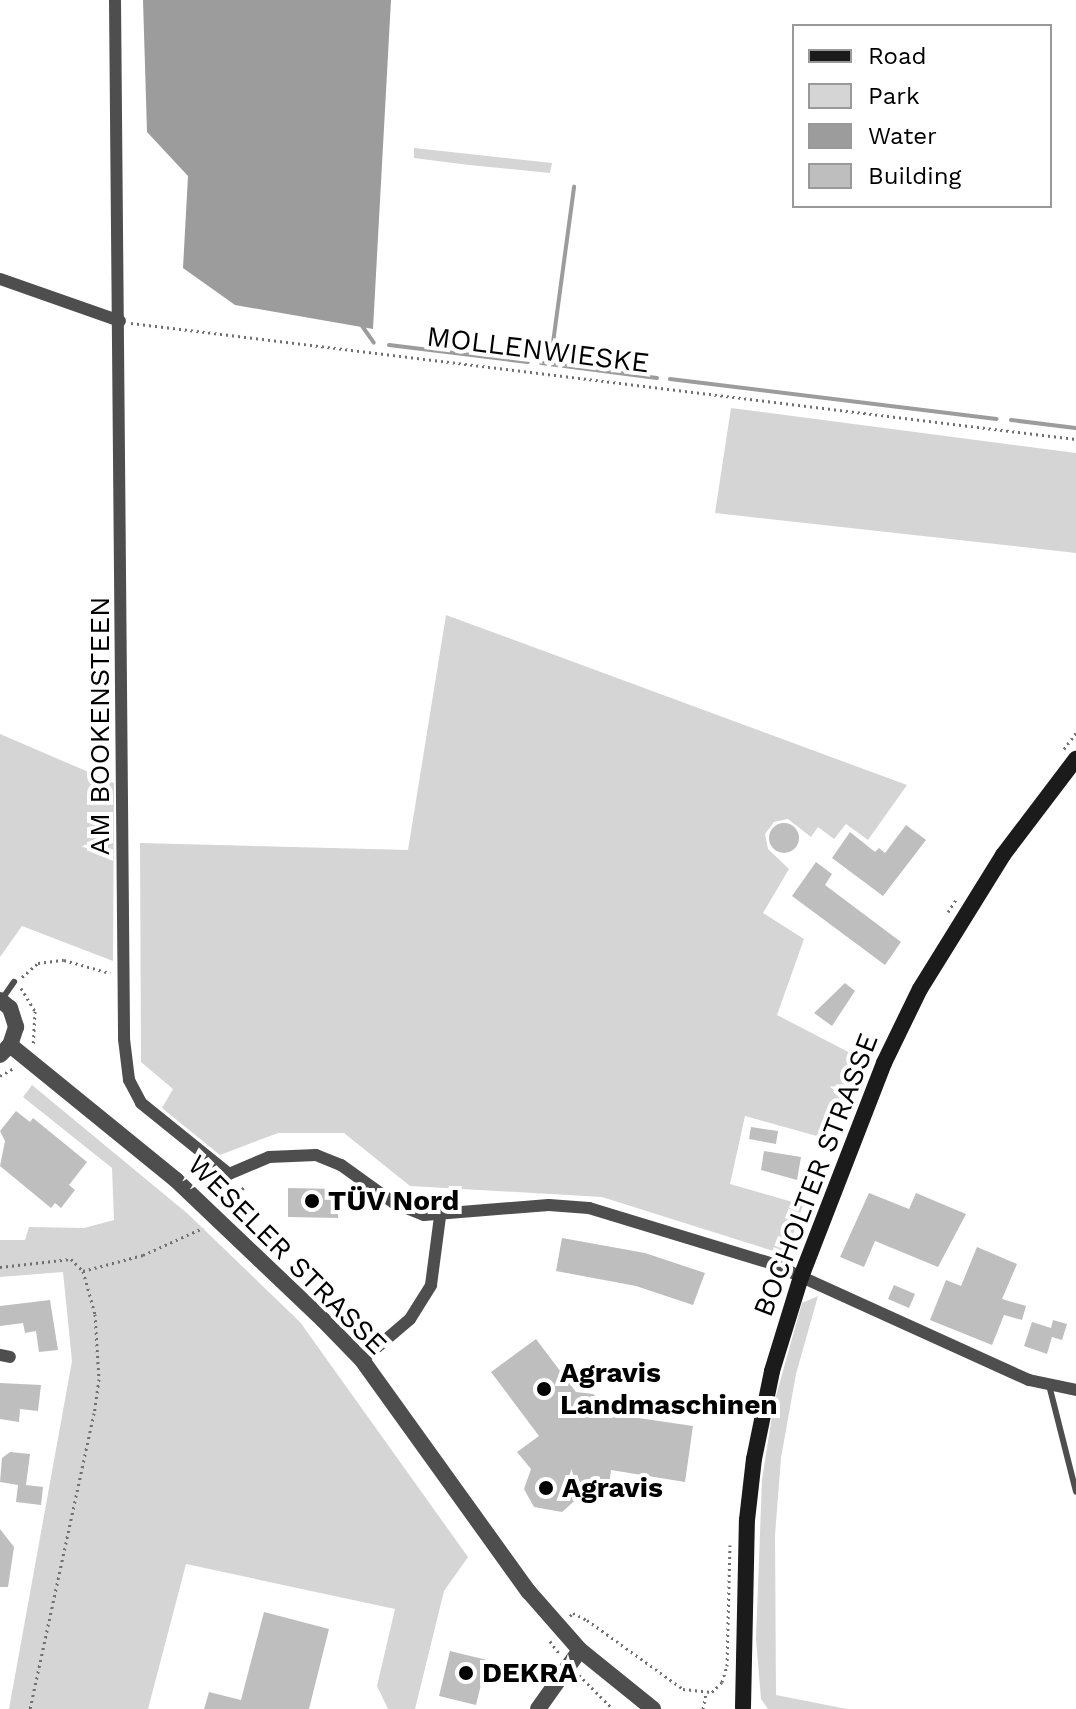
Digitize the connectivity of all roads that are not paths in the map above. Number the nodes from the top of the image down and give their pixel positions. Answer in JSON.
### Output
{"nodes":[{"id":1,"x":115,"y":0,"type":"edge"},
{"id":2,"x":0,"y":279,"type":"edge"},
{"id":3,"x":120,"y":321,"type":"junction"},
{"id":4,"x":1076,"y":759,"type":"edge"},
{"id":5,"x":14,"y":982,"type":"road end"},
{"id":6,"x":0,"y":1000,"type":"edge"},
{"id":7,"x":5,"y":1050,"type":"edge"},
{"id":8,"x":440,"y":1217,"type":"junction"},
{"id":9,"x":801,"y":1277,"type":"junction"},
{"id":10,"x":362,"y":1360,"type":"junction"},
{"id":11,"x":1049,"y":1385,"type":"junction"},
{"id":12,"x":1076,"y":1390,"type":"edge"},
{"id":13,"x":1076,"y":1492,"type":"edge"},
{"id":14,"x":580,"y":1650,"type":"junction"},
{"id":15,"x":742,"y":1708,"type":"edge"},
{"id":16,"x":538,"y":1709,"type":"edge"},
{"id":17,"x":653,"y":1709,"type":"edge"}],
"edges":[{"from":1,"to":3,"type":"street","name":"AM BOOKENSTEEN"},
{"from":2,"to":3,"type":"street"},
{"from":3,"to":8,"type":"street","name":"AM BOOKENSTEEN"},
{"from":4,"to":9,"type":"main road","name":"BOCHOLTER STRASSE"},
{"from":5,"to":6,"type":"lane"},
{"from":6,"to":7,"type":"street"},
{"from":7,"to":10,"type":"street","name":"WESELER STRASSE"},
{"from":8,"to":9,"type":"street","name":"AM BOOKENSTEEN"},
{"from":8,"to":10,"type":"street"},
{"from":9,"to":11,"type":"street","name":"AM BOOKENSTEEN"},
{"from":9,"to":15,"type":"main road","name":"BOCHOLTER STRASSE"},
{"from":10,"to":14,"type":"street","name":"WESELER STRASSE"},
{"from":11,"to":12,"type":"street","name":"AM BOOKENSTEEN"},
{"from":11,"to":13,"type":"lane"},
{"from":14,"to":16,"type":"street"},
{"from":14,"to":17,"type":"street","name":"WESELER STRASSE"}]}
